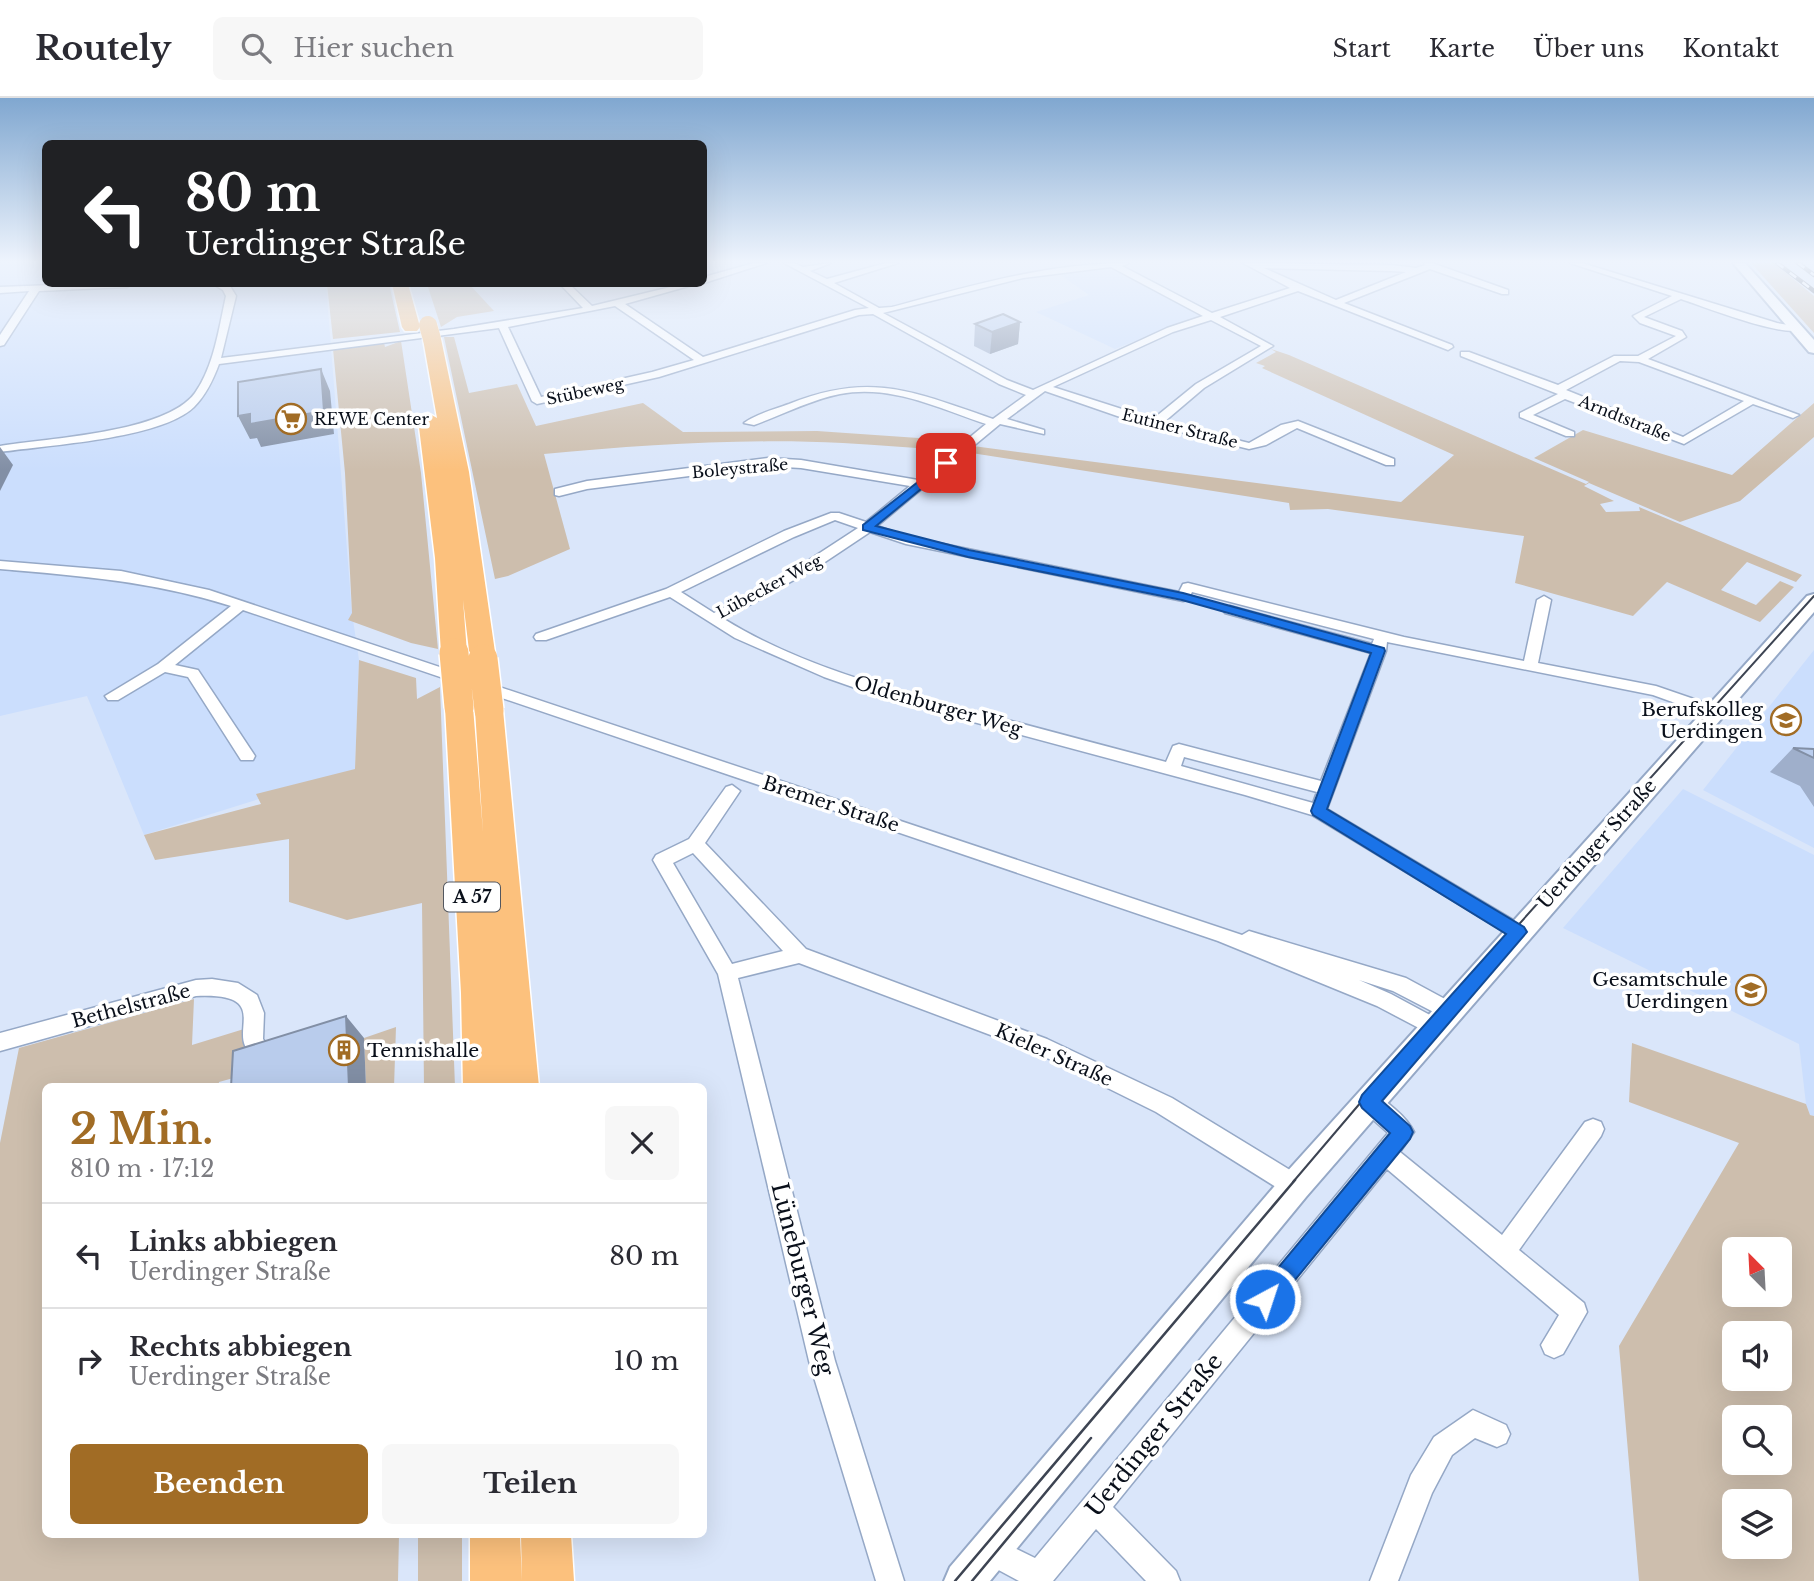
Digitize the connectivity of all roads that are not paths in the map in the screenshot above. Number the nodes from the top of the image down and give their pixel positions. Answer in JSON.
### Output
{"nodes":[{"id":1,"x":222,"y":332,"type":"edge"},
{"id":2,"x":446,"y":332,"type":"edge"},
{"id":3,"x":505,"y":332,"type":"edge"},
{"id":4,"x":660,"y":332,"type":"edge"},
{"id":5,"x":794,"y":332,"type":"edge"},
{"id":6,"x":910,"y":332,"type":"edge"},
{"id":7,"x":1168,"y":332,"type":"edge"},
{"id":8,"x":1241,"y":332,"type":"edge"},
{"id":9,"x":1410,"y":332,"type":"edge"},
{"id":10,"x":1674,"y":332,"type":"edge"},
{"id":11,"x":1800,"y":332,"type":"edge"},
{"id":12,"x":421,"y":333,"type":"edge"},
{"id":13,"x":1448,"y":347,"type":"dead end"},
{"id":14,"x":1814,"y":349,"type":"edge"},
{"id":15,"x":1465,"y":354,"type":"dead end"},
{"id":16,"x":1640,"y":359,"type":"junction"},
{"id":17,"x":703,"y":361,"type":"junction"},
{"id":18,"x":214,"y":362,"type":"junction"},
{"id":19,"x":1044,"y":387,"type":"junction"},
{"id":20,"x":1562,"y":392,"type":"junction"},
{"id":21,"x":1033,"y":394,"type":"junction"},
{"id":22,"x":1751,"y":401,"type":"junction"},
{"id":23,"x":1793,"y":415,"type":"dead end"},
{"id":24,"x":996,"y":421,"type":"junction"},
{"id":25,"x":750,"y":423,"type":"dead end"},
{"id":26,"x":1155,"y":423,"type":"junction"},
{"id":27,"x":1040,"y":432,"type":"dead end"},
{"id":28,"x":1570,"y":434,"type":"dead end"},
{"id":29,"x":0,"y":449,"type":"edge"},
{"id":30,"x":1403,"y":454,"type":"dead end"},
{"id":31,"x":445,"y":462,"type":"junction"},
{"id":32,"x":920,"y":484,"type":"junction"},
{"id":33,"x":559,"y":492,"type":"dead end"},
{"id":34,"x":867,"y":528,"type":"junction"},
{"id":35,"x":0,"y":565,"type":"edge"},
{"id":36,"x":671,"y":592,"type":"junction"},
{"id":37,"x":1544,"y":600,"type":"dead end"},
{"id":38,"x":1814,"y":600,"type":"edge"},
{"id":39,"x":241,"y":605,"type":"junction"},
{"id":40,"x":713,"y":619,"type":"junction"},
{"id":41,"x":541,"y":637,"type":"dead end"},
{"id":42,"x":1379,"y":644,"type":"junction"},
{"id":43,"x":446,"y":662,"type":"junction"},
{"id":44,"x":1530,"y":666,"type":"junction"},
{"id":45,"x":163,"y":667,"type":"junction"},
{"id":46,"x":113,"y":696,"type":"dead end"},
{"id":47,"x":474,"y":709,"type":"junction"},
{"id":48,"x":1714,"y":712,"type":"junction"},
{"id":49,"x":247,"y":756,"type":"dead end"},
{"id":50,"x":1171,"y":770,"type":"junction"},
{"id":51,"x":1328,"y":789,"type":"junction"},
{"id":52,"x":732,"y":791,"type":"dead end"},
{"id":53,"x":1318,"y":811,"type":"junction"},
{"id":54,"x":695,"y":844,"type":"junction"},
{"id":55,"x":1518,"y":932,"type":"junction"},
{"id":56,"x":799,"y":955,"type":"junction"},
{"id":57,"x":727,"y":973,"type":"junction"},
{"id":58,"x":1442,"y":1019,"type":"junction"},
{"id":59,"x":0,"y":1042,"type":"edge"},
{"id":60,"x":260,"y":1049,"type":"edge"},
{"id":61,"x":482,"y":1083,"type":"edge"},
{"id":62,"x":520,"y":1083,"type":"edge"},
{"id":63,"x":1369,"y":1102,"type":"junction"},
{"id":64,"x":1593,"y":1129,"type":"dead end"},
{"id":65,"x":1385,"y":1154,"type":"junction"},
{"id":66,"x":1295,"y":1186,"type":"junction"},
{"id":67,"x":1503,"y":1253,"type":"junction"},
{"id":68,"x":1554,"y":1345,"type":"dead end"},
{"id":69,"x":1497,"y":1434,"type":"dead end"},
{"id":70,"x":1094,"y":1507,"type":"junction"},
{"id":71,"x":495,"y":1538,"type":"edge"},
{"id":72,"x":546,"y":1538,"type":"edge"},
{"id":73,"x":990,"y":1550,"type":"junction"},
{"id":74,"x":496,"y":1581,"type":"edge"},
{"id":75,"x":548,"y":1581,"type":"edge"},
{"id":76,"x":890,"y":1581,"type":"edge"},
{"id":77,"x":964,"y":1581,"type":"edge"},
{"id":78,"x":1166,"y":1581,"type":"edge"},
{"id":79,"x":1384,"y":1581,"type":"edge"}],
"edges":[{"from":1,"to":18,"type":"street"},
{"from":2,"to":18,"type":"street"},
{"from":3,"to":17,"type":"street","name":"Stübeweg"},
{"from":4,"to":17,"type":"street"},
{"from":5,"to":17,"type":"street","name":"Stübeweg"},
{"from":6,"to":21,"type":"street"},
{"from":7,"to":19,"type":"street","name":"Lübecker Weg"},
{"from":8,"to":26,"type":"street"},
{"from":9,"to":13,"type":"street"},
{"from":10,"to":16,"type":"street"},
{"from":11,"to":14,"type":"street"},
{"from":12,"to":31,"type":"highway","number":"A 57"},
{"from":15,"to":20,"type":"street","name":"Arndtstraße"},
{"from":16,"to":20,"type":"street"},
{"from":16,"to":22,"type":"street"},
{"from":18,"to":29,"type":"street"},
{"from":19,"to":21,"type":"street","name":"Lübecker Weg"},
{"from":19,"to":26,"type":"street","name":"Eutiner Straße"},
{"from":20,"to":22,"type":"street","name":"Arndtstraße"},
{"from":20,"to":28,"type":"street","name":"Arndtstraße"},
{"from":21,"to":24,"type":"street","name":"Lübecker Weg"},
{"from":22,"to":23,"type":"street"},
{"from":24,"to":25,"type":"street"},
{"from":24,"to":27,"type":"street"},
{"from":24,"to":32,"type":"street","name":"Lübecker Weg"},
{"from":26,"to":30,"type":"street","name":"Eutiner Straße"},
{"from":31,"to":43,"type":"highway","number":"A 57"},
{"from":31,"to":47,"type":"highway","number":"A 57","bridge":true},
{"from":32,"to":33,"type":"street","name":"Boleystraße"},
{"from":32,"to":34,"type":"street","name":"Lübecker Weg"},
{"from":34,"to":36,"type":"street","name":"Lübecker Weg"},
{"from":34,"to":40,"type":"street","name":"Lübecker Weg"},
{"from":34,"to":42,"type":"street"},
{"from":35,"to":39,"type":"street","name":"Bremer Straße"},
{"from":36,"to":40,"type":"street","name":"Lübecker Weg"},
{"from":36,"to":41,"type":"street","name":"Lübecker Weg"},
{"from":37,"to":44,"type":"street"},
{"from":38,"to":48,"type":"street","name":"Uerdinger Straße"},
{"from":39,"to":43,"type":"street","name":"Bremer Straße"},
{"from":39,"to":45,"type":"street"},
{"from":40,"to":50,"type":"street","name":"Oldenburger Weg"},
{"from":42,"to":44,"type":"street"},
{"from":42,"to":51,"type":"street"},
{"from":43,"to":47,"type":"highway","number":"A 57","bridge":true},
{"from":43,"to":58,"type":"street","name":"Bremer Straße"},
{"from":44,"to":48,"type":"street"},
{"from":45,"to":46,"type":"street"},
{"from":45,"to":49,"type":"street"},
{"from":47,"to":61,"type":"highway","number":"A 57"},
{"from":47,"to":62,"type":"highway","number":"A 57"},
{"from":48,"to":55,"type":"street","name":"Uerdinger Straße"},
{"from":50,"to":51,"type":"street"},
{"from":50,"to":53,"type":"street","name":"Oldenburger Weg"},
{"from":51,"to":53,"type":"street"},
{"from":52,"to":54,"type":"street"},
{"from":53,"to":55,"type":"street","name":"Oldenburger Weg"},
{"from":54,"to":56,"type":"street","name":"Kieler Straße"},
{"from":54,"to":57,"type":"street"},
{"from":55,"to":58,"type":"street","name":"Uerdinger Straße"},
{"from":56,"to":57,"type":"street"},
{"from":56,"to":66,"type":"street","name":"Kieler Straße"},
{"from":57,"to":76,"type":"street","name":"Lüneburger Weg"},
{"from":58,"to":63,"type":"street","name":"Uerdinger Straße"},
{"from":59,"to":60,"type":"street","name":"Bethelstraße"},
{"from":63,"to":65,"type":"street","name":"Uerdinger Straße"},
{"from":63,"to":66,"type":"street","name":"Uerdinger Straße"},
{"from":64,"to":67,"type":"street"},
{"from":65,"to":67,"type":"street"},
{"from":65,"to":70,"type":"street","name":"Uerdinger Straße"},
{"from":66,"to":73,"type":"street","name":"Uerdinger Straße"},
{"from":67,"to":68,"type":"street"},
{"from":69,"to":79,"type":"street"},
{"from":70,"to":73,"type":"street","name":"Uerdinger Straße"},
{"from":70,"to":78,"type":"street"},
{"from":71,"to":74,"type":"highway"},
{"from":72,"to":75,"type":"highway"},
{"from":73,"to":77,"type":"street","name":"Uerdinger Straße"}]}
